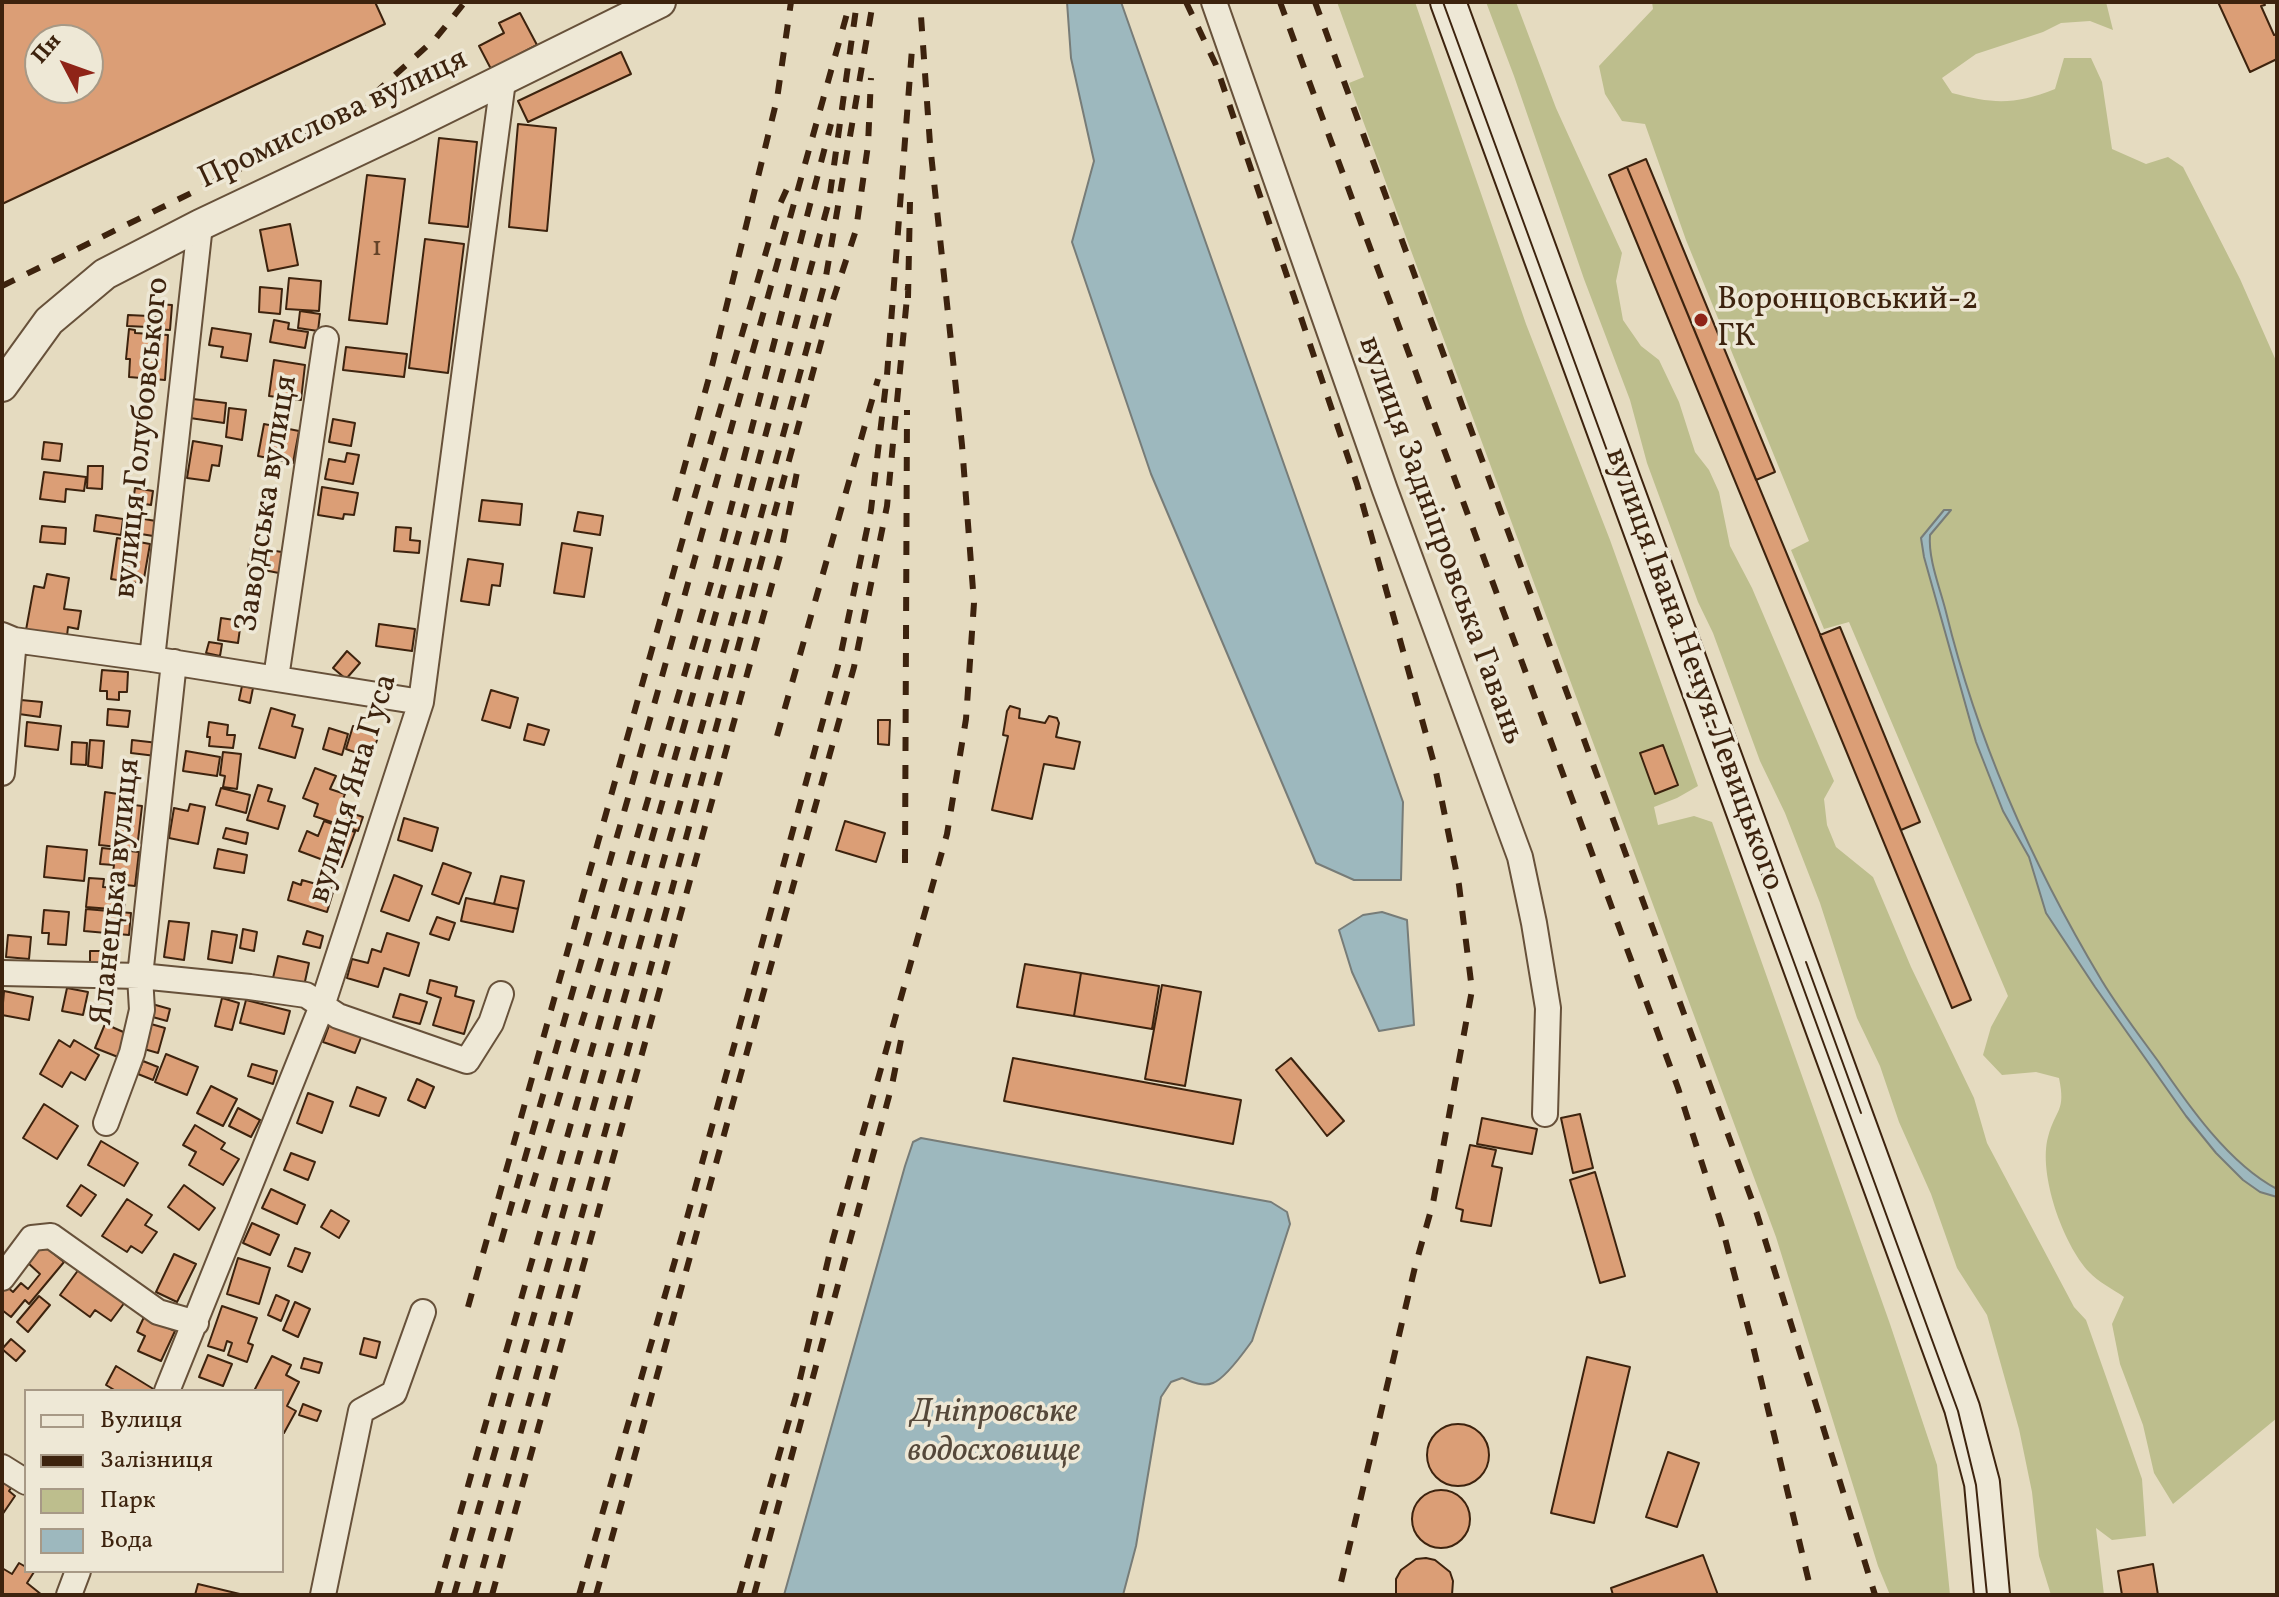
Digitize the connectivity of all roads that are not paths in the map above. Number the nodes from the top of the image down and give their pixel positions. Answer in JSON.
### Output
{"nodes":[{"id":1,"x":660,"y":2,"type":"edge"},
{"id":2,"x":1214,"y":2,"type":"edge"},
{"id":3,"x":1448,"y":2,"type":"edge"},
{"id":4,"x":503,"y":81,"type":"junction"},
{"id":5,"x":200,"y":225,"type":"junction"},
{"id":6,"x":326,"y":339,"type":"dead end"},
{"id":7,"x":2,"y":386,"type":"edge"},
{"id":8,"x":8,"y":637,"type":"edge"},
{"id":9,"x":163,"y":660,"type":"junction"},
{"id":10,"x":276,"y":678,"type":"junction"},
{"id":11,"x":421,"y":702,"type":"junction"},
{"id":12,"x":2,"y":773,"type":"edge"},
{"id":13,"x":2,"y":973,"type":"edge"},
{"id":14,"x":140,"y":976,"type":"junction"},
{"id":15,"x":501,"y":994,"type":"dead end"},
{"id":16,"x":322,"y":1006,"type":"junction"},
{"id":17,"x":1545,"y":1114,"type":"dead end"},
{"id":18,"x":106,"y":1123,"type":"dead end"},
{"id":19,"x":2,"y":1278,"type":"edge"},
{"id":20,"x":423,"y":1312,"type":"dead end"},
{"id":21,"x":196,"y":1323,"type":"junction"},
{"id":22,"x":168,"y":1389,"type":"edge"},
{"id":23,"x":2,"y":1467,"type":"edge"},
{"id":24,"x":24,"y":1481,"type":"edge"},
{"id":25,"x":77,"y":1573,"type":"edge"},
{"id":26,"x":69,"y":1595,"type":"edge"},
{"id":27,"x":323,"y":1595,"type":"edge"},
{"id":28,"x":1992,"y":1595,"type":"edge"}],
"edges":[{"from":1,"to":4,"type":"street","name":"Промислова вулиця"},
{"from":2,"to":17,"type":"street","name":"вулиця Задніпровська Гавань"},
{"from":3,"to":28,"type":"main road","name":"вулиця Івана Нечуя-Левицького"},
{"from":4,"to":5,"type":"street","name":"Промислова вулиця"},
{"from":4,"to":11,"type":"street","name":"вулиця Яна Гуса"},
{"from":5,"to":7,"type":"street","name":"Промислова вулиця"},
{"from":5,"to":9,"type":"street","name":"вулиця Голубовського"},
{"from":6,"to":10,"type":"street","name":"Заводська вулиця"},
{"from":8,"to":9,"type":"street"},
{"from":8,"to":12,"type":"street"},
{"from":9,"to":10,"type":"street"},
{"from":9,"to":14,"type":"street","name":"Яланецька вулиця"},
{"from":10,"to":11,"type":"street"},
{"from":11,"to":16,"type":"street","name":"вулиця Яна Гуса"},
{"from":13,"to":14,"type":"street"},
{"from":14,"to":16,"type":"street"},
{"from":14,"to":18,"type":"street","name":"Яланецька вулиця"},
{"from":15,"to":16,"type":"street"},
{"from":16,"to":21,"type":"street","name":"вулиця Яна Гуса"},
{"from":19,"to":21,"type":"street"},
{"from":20,"to":27,"type":"street"},
{"from":21,"to":22,"type":"street","name":"вулиця Яна Гуса"},
{"from":23,"to":24,"type":"street"},
{"from":25,"to":26,"type":"street"}]}
